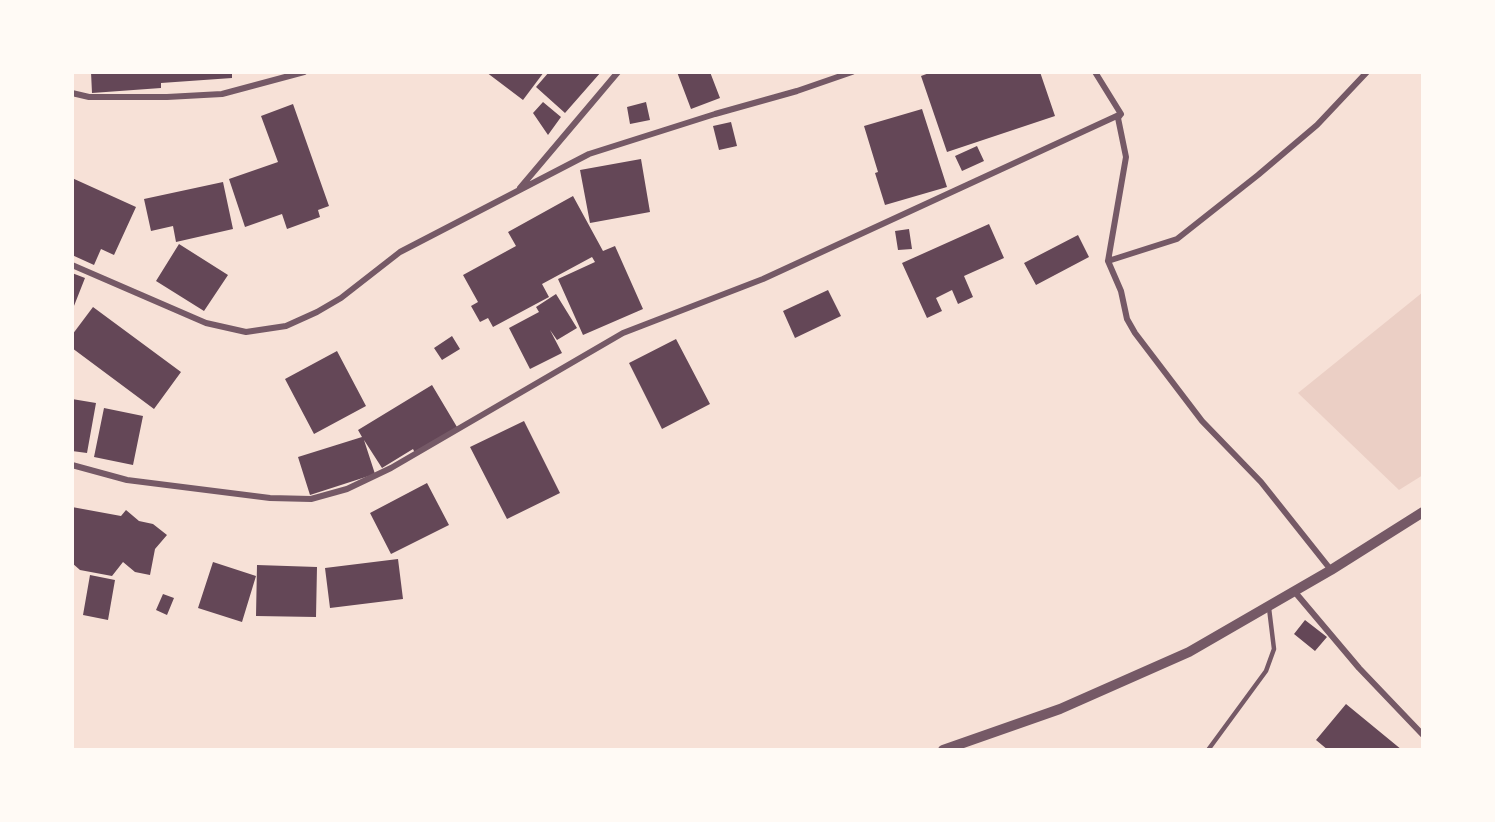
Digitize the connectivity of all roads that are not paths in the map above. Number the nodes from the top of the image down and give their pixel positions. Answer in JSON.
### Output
{"nodes":[{"id":1,"x":304,"y":72,"type":"edge"},
{"id":2,"x":618,"y":72,"type":"edge"},
{"id":3,"x":852,"y":72,"type":"edge"},
{"id":4,"x":1095,"y":72,"type":"edge"},
{"id":5,"x":1367,"y":72,"type":"edge"},
{"id":6,"x":72,"y":93,"type":"edge"},
{"id":7,"x":1121,"y":114,"type":"junction"},
{"id":8,"x":518,"y":190,"type":"junction"},
{"id":9,"x":1108,"y":261,"type":"junction"},
{"id":10,"x":72,"y":265,"type":"edge"},
{"id":11,"x":72,"y":465,"type":"edge"},
{"id":12,"x":1423,"y":512,"type":"edge"},
{"id":13,"x":1331,"y":570,"type":"junction"},
{"id":14,"x":1294,"y":591,"type":"junction"},
{"id":15,"x":1269,"y":606,"type":"junction"},
{"id":16,"x":1423,"y":735,"type":"edge"},
{"id":17,"x":944,"y":750,"type":"edge"},
{"id":18,"x":1208,"y":750,"type":"edge"}],
"edges":[{"from":1,"to":6,"type":"street"},
{"from":2,"to":8,"type":"street"},
{"from":3,"to":8,"type":"street"},
{"from":4,"to":7,"type":"street"},
{"from":5,"to":9,"type":"street"},
{"from":7,"to":9,"type":"street"},
{"from":7,"to":11,"type":"street"},
{"from":8,"to":10,"type":"street"},
{"from":9,"to":13,"type":"street"},
{"from":12,"to":13,"type":"street"},
{"from":13,"to":14,"type":"street"},
{"from":14,"to":15,"type":"street"},
{"from":14,"to":16,"type":"street"},
{"from":15,"to":17,"type":"street"},
{"from":15,"to":18,"type":"lane"}]}
